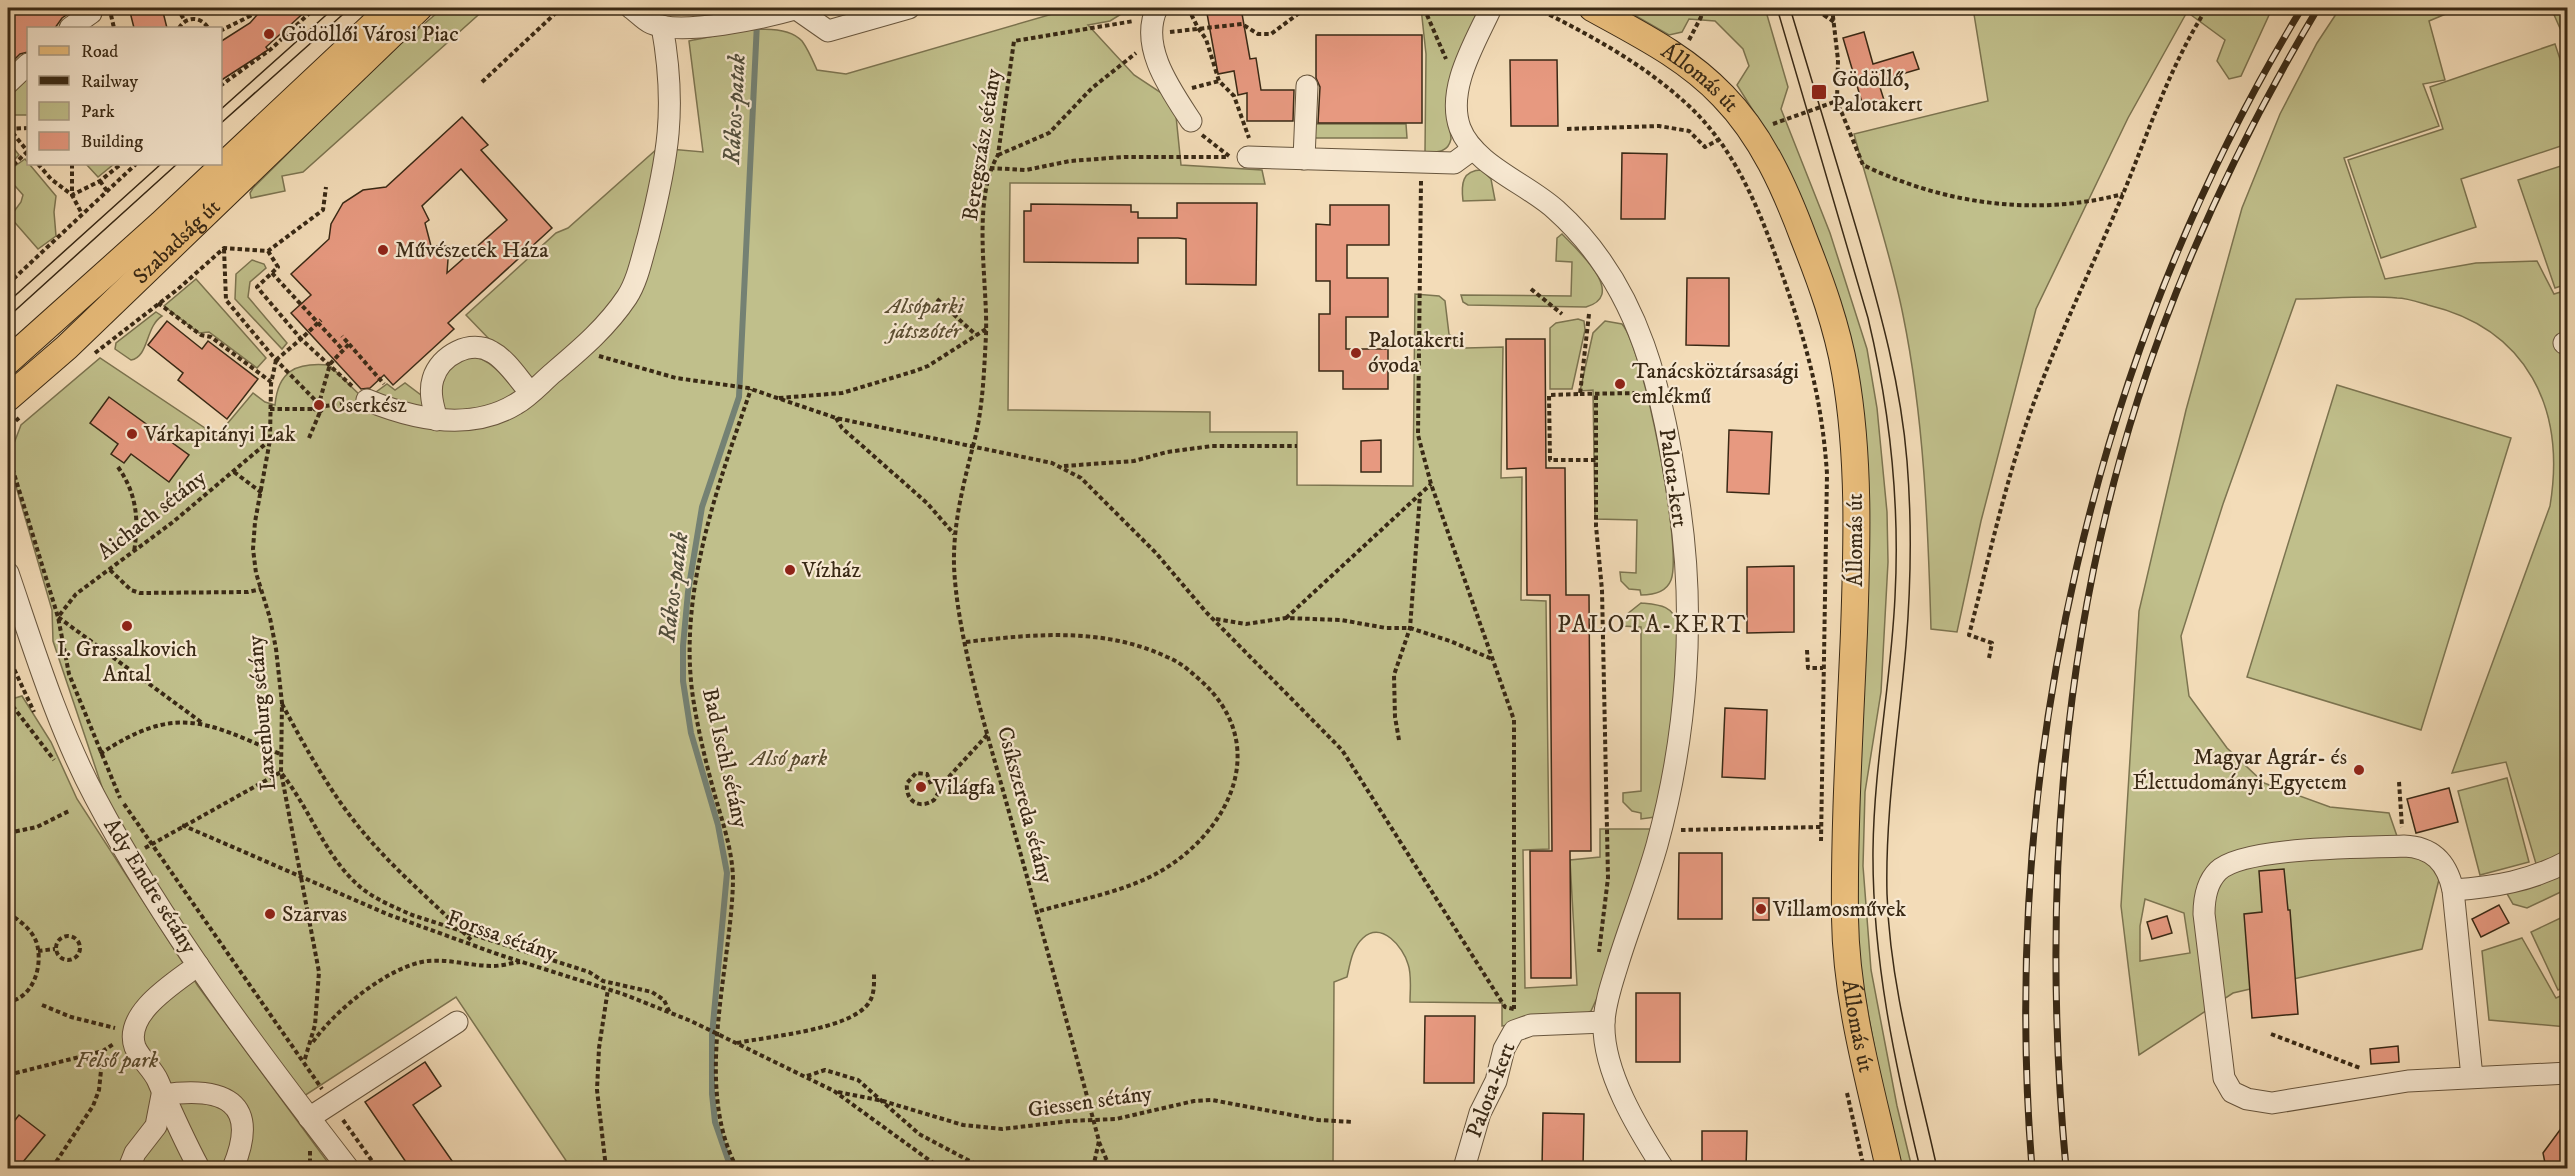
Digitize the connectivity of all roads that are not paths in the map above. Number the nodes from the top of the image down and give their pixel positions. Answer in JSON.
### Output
{"nodes":[{"id":1,"x":391,"y":8,"type":"edge"},
{"id":2,"x":419,"y":8,"type":"edge"},
{"id":3,"x":631,"y":8,"type":"edge"},
{"id":4,"x":797,"y":8,"type":"edge"},
{"id":5,"x":909,"y":8,"type":"edge"},
{"id":6,"x":1491,"y":8,"type":"edge"},
{"id":7,"x":1592,"y":8,"type":"edge"},
{"id":8,"x":100,"y":13,"type":"road end"},
{"id":9,"x":1153,"y":21,"type":"edge"},
{"id":10,"x":72,"y":27,"type":"edge"},
{"id":11,"x":662,"y":27,"type":"junction"},
{"id":12,"x":27,"y":65,"type":"edge"},
{"id":13,"x":8,"y":82,"type":"edge"},
{"id":14,"x":1308,"y":86,"type":"dead end"},
{"id":15,"x":1191,"y":121,"type":"road end"},
{"id":16,"x":1473,"y":150,"type":"junction"},
{"id":17,"x":1243,"y":157,"type":"road end"},
{"id":18,"x":1304,"y":159,"type":"junction"},
{"id":19,"x":8,"y":361,"type":"edge"},
{"id":20,"x":530,"y":392,"type":"junction"},
{"id":21,"x":367,"y":400,"type":"road end"},
{"id":22,"x":16,"y":406,"type":"edge"},
{"id":23,"x":437,"y":420,"type":"junction"},
{"id":24,"x":8,"y":573,"type":"edge"},
{"id":25,"x":2568,"y":861,"type":"edge"},
{"id":26,"x":2453,"y":890,"type":"junction"},
{"id":27,"x":198,"y":965,"type":"junction"},
{"id":28,"x":457,"y":1022,"type":"dead end"},
{"id":29,"x":1604,"y":1022,"type":"junction"},
{"id":30,"x":2568,"y":1073,"type":"edge"},
{"id":31,"x":2472,"y":1077,"type":"junction"},
{"id":32,"x":162,"y":1095,"type":"junction"},
{"id":33,"x":309,"y":1118,"type":"junction"},
{"id":34,"x":129,"y":1168,"type":"edge"},
{"id":35,"x":199,"y":1168,"type":"edge"},
{"id":36,"x":233,"y":1168,"type":"edge"},
{"id":37,"x":348,"y":1168,"type":"edge"},
{"id":38,"x":1464,"y":1168,"type":"edge"},
{"id":39,"x":1663,"y":1168,"type":"edge"},
{"id":40,"x":1889,"y":1168,"type":"edge"}],
"edges":[{"from":1,"to":19,"type":"main road","name":"Szabadság út"},
{"from":2,"to":22,"type":"main road","name":"Szabadság út"},
{"from":3,"to":11,"type":"street"},
{"from":4,"to":5,"type":"street"},
{"from":4,"to":11,"type":"street"},
{"from":6,"to":16,"type":"street","name":"Palota-kert"},
{"from":7,"to":40,"type":"main road","name":"Állomás út"},
{"from":8,"to":10,"type":"street"},
{"from":9,"to":15,"type":"street"},
{"from":11,"to":20,"type":"street"},
{"from":12,"to":13,"type":"street"},
{"from":14,"to":18,"type":"street"},
{"from":16,"to":18,"type":"street"},
{"from":16,"to":29,"type":"street","name":"Palota-kert"},
{"from":17,"to":18,"type":"street"},
{"from":20,"to":23,"type":"street"},
{"from":20,"to":23,"type":"street"},
{"from":21,"to":23,"type":"street"},
{"from":24,"to":27,"type":"street","name":"Ady Endre sétány"},
{"from":25,"to":26,"type":"street"},
{"from":26,"to":31,"type":"street"},
{"from":26,"to":31,"type":"street"},
{"from":27,"to":32,"type":"street"},
{"from":27,"to":33,"type":"street","name":"Ady Endre sétány"},
{"from":28,"to":33,"type":"street"},
{"from":29,"to":38,"type":"street","name":"Palota-kert"},
{"from":29,"to":39,"type":"street","name":"Palota-kert"},
{"from":30,"to":31,"type":"street"},
{"from":32,"to":34,"type":"street"},
{"from":32,"to":35,"type":"street"},
{"from":32,"to":36,"type":"street"},
{"from":33,"to":37,"type":"street","name":"Ady Endre sétány"}]}
